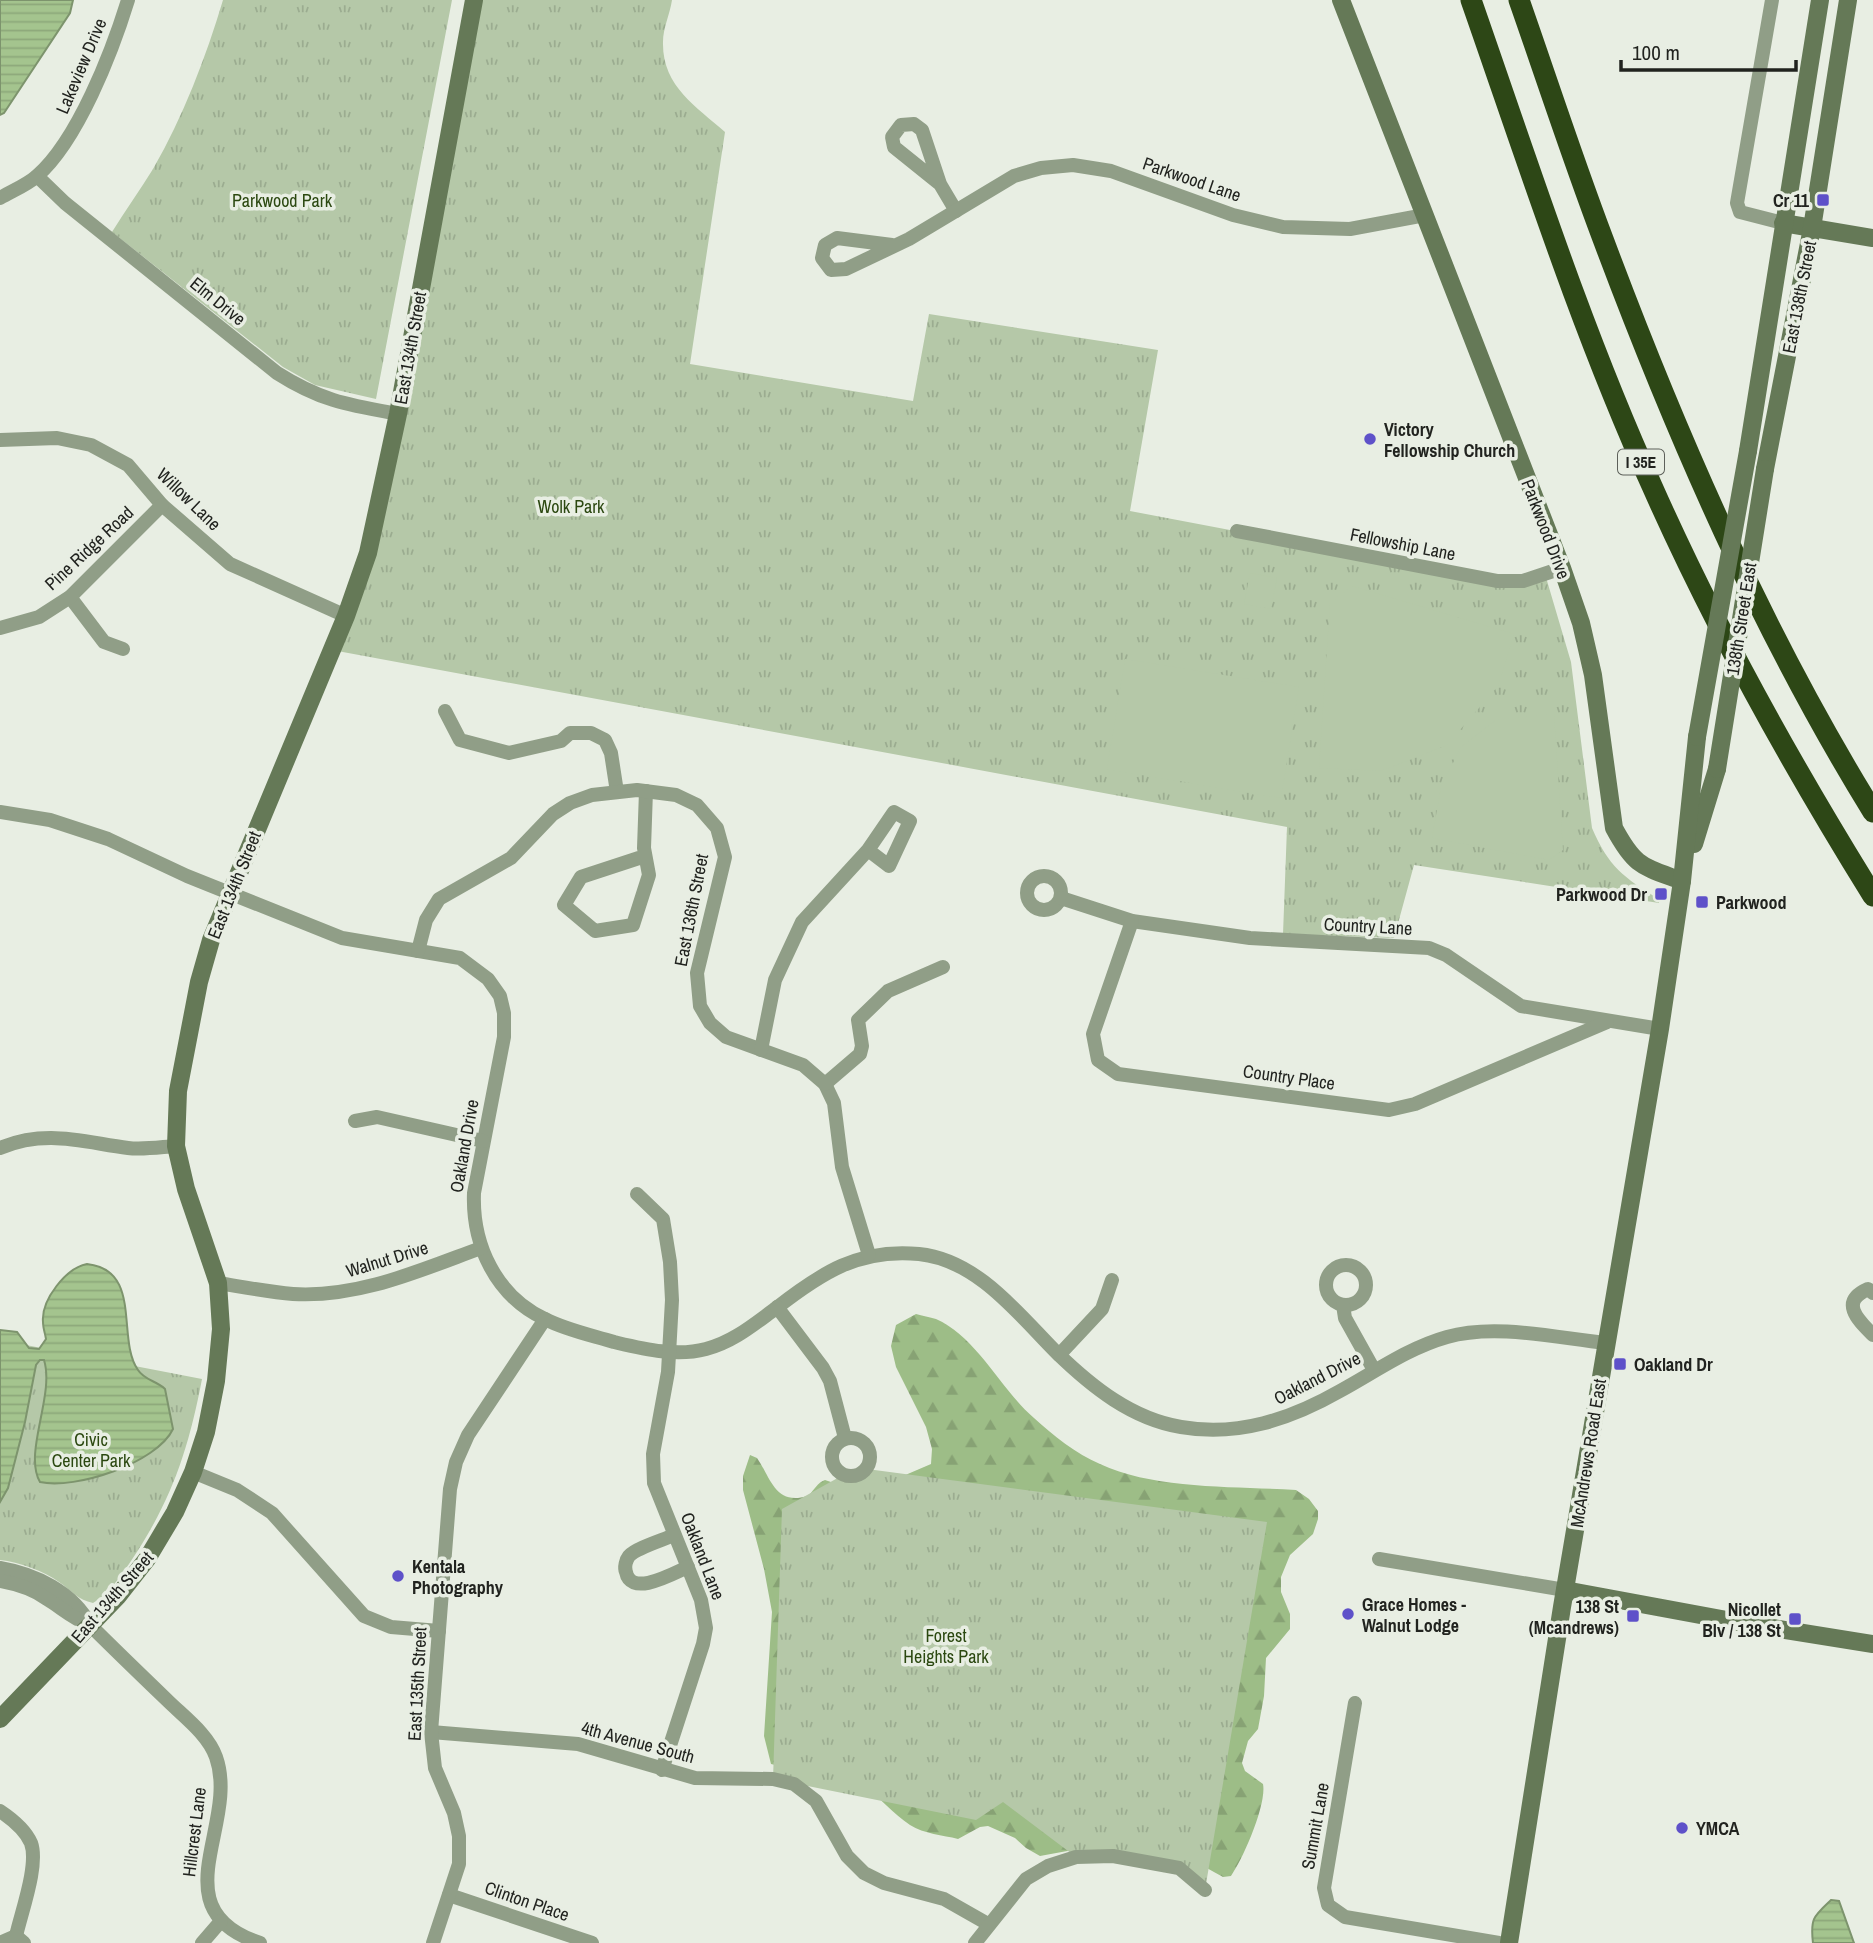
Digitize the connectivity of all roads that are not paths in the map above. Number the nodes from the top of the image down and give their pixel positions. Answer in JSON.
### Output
{"nodes":[{"id":1,"x":128,"y":0,"type":"edge"},
{"id":2,"x":474,"y":0,"type":"edge"},
{"id":3,"x":1341,"y":0,"type":"edge"},
{"id":4,"x":1471,"y":0,"type":"edge"},
{"id":5,"x":1519,"y":0,"type":"edge"},
{"id":6,"x":1772,"y":0,"type":"edge"},
{"id":7,"x":1820,"y":0,"type":"edge"},
{"id":8,"x":1848,"y":0,"type":"edge"},
{"id":9,"x":37,"y":176,"type":"junction"},
{"id":10,"x":940,"y":184,"type":"dead end"},
{"id":11,"x":0,"y":198,"type":"edge"},
{"id":12,"x":956,"y":211,"type":"junction"},
{"id":13,"x":1425,"y":215,"type":"junction"},
{"id":14,"x":1783,"y":223,"type":"junction"},
{"id":15,"x":1812,"y":228,"type":"junction"},
{"id":16,"x":1873,"y":239,"type":"edge"},
{"id":17,"x":892,"y":245,"type":"dead end"},
{"id":18,"x":398,"y":414,"type":"junction"},
{"id":19,"x":0,"y":440,"type":"edge"},
{"id":20,"x":1748,"y":451,"type":"joint"},
{"id":21,"x":1765,"y":469,"type":"joint"},
{"id":22,"x":162,"y":505,"type":"junction"},
{"id":23,"x":1237,"y":531,"type":"dead end"},
{"id":24,"x":1562,"y":568,"type":"junction"},
{"id":25,"x":70,"y":597,"type":"junction"},
{"id":26,"x":346,"y":616,"type":"junction"},
{"id":27,"x":0,"y":628,"type":"edge"},
{"id":28,"x":123,"y":649,"type":"dead end"},
{"id":29,"x":445,"y":710,"type":"dead end"},
{"id":30,"x":1697,"y":737,"type":"joint"},
{"id":31,"x":1717,"y":769,"type":"joint"},
{"id":32,"x":646,"y":791,"type":"junction"},
{"id":33,"x":617,"y":792,"type":"junction"},
{"id":34,"x":0,"y":812,"type":"edge"},
{"id":35,"x":1873,"y":812,"type":"edge"},
{"id":36,"x":867,"y":849,"type":"dead end"},
{"id":37,"x":645,"y":856,"type":"junction"},
{"id":38,"x":1682,"y":881,"type":"junction"},
{"id":39,"x":230,"y":892,"type":"junction"},
{"id":40,"x":1873,"y":896,"type":"edge"},
{"id":41,"x":1061,"y":898,"type":"dead end"},
{"id":42,"x":1132,"y":921,"type":"junction"},
{"id":43,"x":418,"y":951,"type":"junction"},
{"id":44,"x":943,"y":967,"type":"dead end"},
{"id":45,"x":1607,"y":1022,"type":"junction"},
{"id":46,"x":1660,"y":1029,"type":"junction"},
{"id":47,"x":761,"y":1050,"type":"junction"},
{"id":48,"x":825,"y":1084,"type":"junction"},
{"id":49,"x":355,"y":1121,"type":"dead end"},
{"id":50,"x":483,"y":1141,"type":"junction"},
{"id":51,"x":176,"y":1146,"type":"junction"},
{"id":52,"x":0,"y":1148,"type":"edge"},
{"id":53,"x":637,"y":1195,"type":"dead end"},
{"id":54,"x":481,"y":1248,"type":"junction"},
{"id":55,"x":869,"y":1255,"type":"junction"},
{"id":56,"x":1112,"y":1280,"type":"dead end"},
{"id":57,"x":218,"y":1283,"type":"junction"},
{"id":58,"x":1873,"y":1293,"type":"edge"},
{"id":59,"x":1343,"y":1305,"type":"dead end"},
{"id":60,"x":777,"y":1307,"type":"junction"},
{"id":61,"x":545,"y":1319,"type":"junction"},
{"id":62,"x":1873,"y":1335,"type":"edge"},
{"id":63,"x":1606,"y":1343,"type":"junction"},
{"id":64,"x":669,"y":1353,"type":"junction"},
{"id":65,"x":1059,"y":1355,"type":"junction"},
{"id":66,"x":1374,"y":1370,"type":"junction"},
{"id":67,"x":845,"y":1438,"type":"dead end"},
{"id":68,"x":193,"y":1472,"type":"junction"},
{"id":69,"x":674,"y":1535,"type":"junction"},
{"id":70,"x":1379,"y":1559,"type":"dead end"},
{"id":71,"x":688,"y":1567,"type":"junction"},
{"id":72,"x":0,"y":1568,"type":"edge"},
{"id":73,"x":0,"y":1581,"type":"edge"},
{"id":74,"x":1565,"y":1590,"type":"junction"},
{"id":75,"x":90,"y":1625,"type":"junction"},
{"id":76,"x":439,"y":1631,"type":"junction"},
{"id":77,"x":1873,"y":1646,"type":"edge"},
{"id":78,"x":1355,"y":1703,"type":"dead end"},
{"id":79,"x":0,"y":1718,"type":"edge"},
{"id":80,"x":431,"y":1732,"type":"junction"},
{"id":81,"x":662,"y":1770,"type":"junction"},
{"id":82,"x":0,"y":1811,"type":"edge"},
{"id":83,"x":1205,"y":1891,"type":"dead end"},
{"id":84,"x":449,"y":1895,"type":"junction"},
{"id":85,"x":221,"y":1921,"type":"junction"},
{"id":86,"x":988,"y":1924,"type":"junction"},
{"id":87,"x":20,"y":1940,"type":"edge"},
{"id":88,"x":0,"y":1942,"type":"edge"},
{"id":89,"x":202,"y":1943,"type":"edge"},
{"id":90,"x":260,"y":1943,"type":"edge"},
{"id":91,"x":433,"y":1943,"type":"edge"},
{"id":92,"x":592,"y":1943,"type":"edge"},
{"id":93,"x":975,"y":1943,"type":"edge"},
{"id":94,"x":1500,"y":1943,"type":"edge"},
{"id":95,"x":1509,"y":1943,"type":"edge"}],
"edges":[{"from":1,"to":9,"type":"street","name":"Lakeview Drive"},
{"from":2,"to":18,"type":"street","name":"East 134th Street"},
{"from":3,"to":13,"type":"street","name":"Parkwood Drive"},
{"from":4,"to":40,"type":"highway","number":"I 35E"},
{"from":5,"to":35,"type":"highway","number":"I 35E"},
{"from":6,"to":14,"type":"street"},
{"from":7,"to":14,"type":"street","name":"East 138th Street"},
{"from":8,"to":15,"type":"street","name":"East 138th Street"},
{"from":9,"to":11,"type":"street","name":"Lakeview Drive"},
{"from":9,"to":18,"type":"street","name":"Elm Drive"},
{"from":10,"to":12,"type":"street"},
{"from":12,"to":13,"type":"street","name":"Parkwood Lane"},
{"from":12,"to":17,"type":"street","name":"Parkwood Lane"},
{"from":13,"to":24,"type":"street","name":"Parkwood Drive"},
{"from":14,"to":15,"type":"street"},
{"from":14,"to":20,"type":"street","name":"East 138th Street"},
{"from":15,"to":16,"type":"street"},
{"from":15,"to":21,"type":"street","name":"East 138th Street"},
{"from":18,"to":26,"type":"street","name":"East 134th Street"},
{"from":19,"to":22,"type":"street","name":"Willow Lane"},
{"from":20,"to":30,"type":"street","name":"138th Street East","bridge":true},
{"from":21,"to":31,"type":"street","name":"138th Street East","bridge":true},
{"from":22,"to":25,"type":"street","name":"Pine Ridge Road"},
{"from":22,"to":26,"type":"street","name":"Willow Lane"},
{"from":23,"to":24,"type":"street","name":"Fellowship Lane"},
{"from":24,"to":38,"type":"street","name":"Parkwood Drive"},
{"from":25,"to":27,"type":"street","name":"Pine Ridge Road"},
{"from":25,"to":28,"type":"street"},
{"from":26,"to":39,"type":"street","name":"East 134th Street"},
{"from":29,"to":33,"type":"street"},
{"from":30,"to":38,"type":"street","name":"McAndrews Road East"},
{"from":31,"to":38,"type":"street","name":"McAndrews Road East"},
{"from":32,"to":33,"type":"street","name":"East 136th Street"},
{"from":32,"to":37,"type":"street"},
{"from":32,"to":47,"type":"street","name":"East 136th Street"},
{"from":33,"to":43,"type":"street","name":"East 136th Street"},
{"from":34,"to":39,"type":"street","name":"Oakland Drive"},
{"from":36,"to":47,"type":"street"},
{"from":37,"to":37,"type":"street"},
{"from":38,"to":46,"type":"street","name":"McAndrews Road East"},
{"from":39,"to":43,"type":"street","name":"Oakland Drive"},
{"from":39,"to":51,"type":"street","name":"East 134th Street"},
{"from":41,"to":42,"type":"street","name":"Country Lane"},
{"from":42,"to":45,"type":"street","name":"Country Lane"},
{"from":42,"to":45,"type":"street","name":"Country Place"},
{"from":43,"to":50,"type":"street","name":"Oakland Drive"},
{"from":44,"to":48,"type":"street"},
{"from":45,"to":46,"type":"street","name":"Country Lane"},
{"from":46,"to":63,"type":"street","name":"McAndrews Road East"},
{"from":47,"to":48,"type":"street","name":"East 136th Street"},
{"from":48,"to":55,"type":"street"},
{"from":49,"to":50,"type":"street"},
{"from":50,"to":54,"type":"street","name":"Oakland Drive"},
{"from":51,"to":52,"type":"street"},
{"from":51,"to":57,"type":"street","name":"East 134th Street"},
{"from":53,"to":64,"type":"street","name":"Oakland Lane"},
{"from":54,"to":57,"type":"street","name":"Walnut Drive"},
{"from":54,"to":61,"type":"street","name":"Oakland Drive"},
{"from":55,"to":60,"type":"street","name":"Oakland Drive"},
{"from":55,"to":65,"type":"street","name":"Oakland Drive"},
{"from":56,"to":65,"type":"street"},
{"from":57,"to":68,"type":"street","name":"East 134th Street"},
{"from":58,"to":62,"type":"street"},
{"from":59,"to":66,"type":"street"},
{"from":60,"to":64,"type":"street","name":"Oakland Drive"},
{"from":60,"to":67,"type":"street"},
{"from":61,"to":64,"type":"street","name":"Oakland Drive"},
{"from":61,"to":76,"type":"street","name":"East 135th Street"},
{"from":63,"to":66,"type":"street","name":"Oakland Drive"},
{"from":63,"to":74,"type":"street","name":"McAndrews Road East"},
{"from":64,"to":69,"type":"street","name":"Oakland Lane"},
{"from":65,"to":66,"type":"street","name":"Oakland Drive"},
{"from":68,"to":75,"type":"street","name":"East 134th Street"},
{"from":68,"to":76,"type":"street"},
{"from":69,"to":71,"type":"street","name":"Oakland Lane"},
{"from":69,"to":71,"type":"street"},
{"from":70,"to":74,"type":"street"},
{"from":71,"to":81,"type":"street","name":"Oakland Lane"},
{"from":72,"to":75,"type":"street"},
{"from":73,"to":75,"type":"street"},
{"from":74,"to":77,"type":"street"},
{"from":74,"to":95,"type":"street","name":"McAndrews Road East"},
{"from":75,"to":79,"type":"street","name":"East 134th Street"},
{"from":75,"to":85,"type":"street","name":"Hillcrest Lane"},
{"from":76,"to":80,"type":"street","name":"East 135th Street"},
{"from":78,"to":94,"type":"street","name":"Summit Lane"},
{"from":80,"to":81,"type":"street","name":"4th Avenue South"},
{"from":80,"to":84,"type":"street","name":"East 135th Street"},
{"from":81,"to":86,"type":"street","name":"4th Avenue South"},
{"from":82,"to":87,"type":"street"},
{"from":83,"to":86,"type":"street"},
{"from":84,"to":91,"type":"street","name":"East 135th Street"},
{"from":84,"to":92,"type":"street","name":"Clinton Place"},
{"from":85,"to":89,"type":"street"},
{"from":85,"to":90,"type":"street"},
{"from":86,"to":93,"type":"street"},
{"from":87,"to":88,"type":"street"}]}
